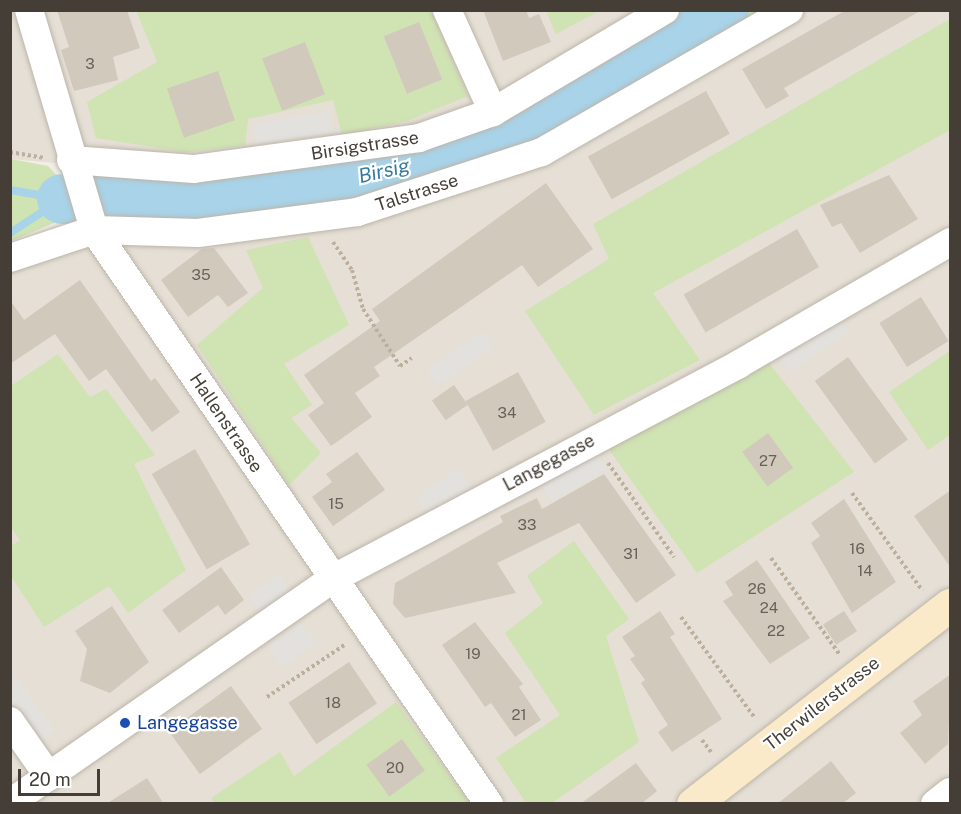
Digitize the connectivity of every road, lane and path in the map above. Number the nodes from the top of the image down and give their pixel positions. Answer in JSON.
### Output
{"nodes":[{"id":1,"x":29,"y":10,"type":"edge"},
{"id":2,"x":447,"y":10,"type":"edge"},
{"id":3,"x":665,"y":10,"type":"edge"},
{"id":4,"x":789,"y":10,"type":"edge"},
{"id":5,"x":493,"y":112,"type":"junction"},
{"id":6,"x":71,"y":160,"type":"junction"},
{"id":7,"x":317,"y":219,"type":"junction"},
{"id":8,"x":94,"y":230,"type":"junction"},
{"id":9,"x":951,"y":242,"type":"edge"},
{"id":10,"x":10,"y":258,"type":"edge"},
{"id":11,"x":412,"y":358,"type":"dead end"},
{"id":12,"x":592,"y":441,"type":"junction"},
{"id":13,"x":852,"y":493,"type":"dead end"},
{"id":14,"x":674,"y":557,"type":"dead end"},
{"id":15,"x":771,"y":558,"type":"dead end"},
{"id":16,"x":332,"y":579,"type":"junction"},
{"id":17,"x":914,"y":579,"type":"dead end"},
{"id":18,"x":951,"y":605,"type":"edge"},
{"id":19,"x":681,"y":617,"type":"dead end"},
{"id":20,"x":367,"y":630,"type":"junction"},
{"id":21,"x":856,"y":678,"type":"junction"},
{"id":22,"x":267,"y":697,"type":"dead end"},
{"id":23,"x":10,"y":721,"type":"edge"},
{"id":24,"x":773,"y":742,"type":"junction"},
{"id":25,"x":49,"y":777,"type":"junction"},
{"id":26,"x":951,"y":792,"type":"edge"},
{"id":27,"x":10,"y":803,"type":"edge"},
{"id":28,"x":489,"y":804,"type":"edge"},
{"id":29,"x":693,"y":804,"type":"edge"},
{"id":30,"x":935,"y":804,"type":"edge"}],
"edges":[{"from":1,"to":6,"type":"street","name":"Hallenstrasse"},
{"from":2,"to":5,"type":"street"},
{"from":3,"to":5,"type":"street","name":"Birsigstrasse"},
{"from":4,"to":7,"type":"street","name":"Talstrasse"},
{"from":5,"to":6,"type":"street","name":"Birsigstrasse"},
{"from":6,"to":8,"type":"street","name":"Hallenstrasse"},
{"from":7,"to":8,"type":"street","name":"Talstrasse"},
{"from":7,"to":11,"type":"path"},
{"from":8,"to":10,"type":"street","name":"Talstrasse"},
{"from":8,"to":16,"type":"street","name":"Hallenstrasse"},
{"from":9,"to":12,"type":"street","name":"Langegasse"},
{"from":12,"to":14,"type":"path"},
{"from":12,"to":16,"type":"street","name":"Langegasse"},
{"from":13,"to":17,"type":"path"},
{"from":15,"to":21,"type":"path"},
{"from":16,"to":20,"type":"street","name":"Hallenstrasse"},
{"from":16,"to":25,"type":"street","name":"Langegasse"},
{"from":18,"to":21,"type":"main road","name":"Therwilerstrasse"},
{"from":19,"to":24,"type":"path"},
{"from":20,"to":22,"type":"path"},
{"from":20,"to":28,"type":"street","name":"Hallenstrasse"},
{"from":21,"to":24,"type":"main road","name":"Therwilerstrasse"},
{"from":23,"to":25,"type":"street"},
{"from":24,"to":29,"type":"main road","name":"Therwilerstrasse"},
{"from":25,"to":27,"type":"street","name":"Langegasse"},
{"from":26,"to":30,"type":"street"}]}
